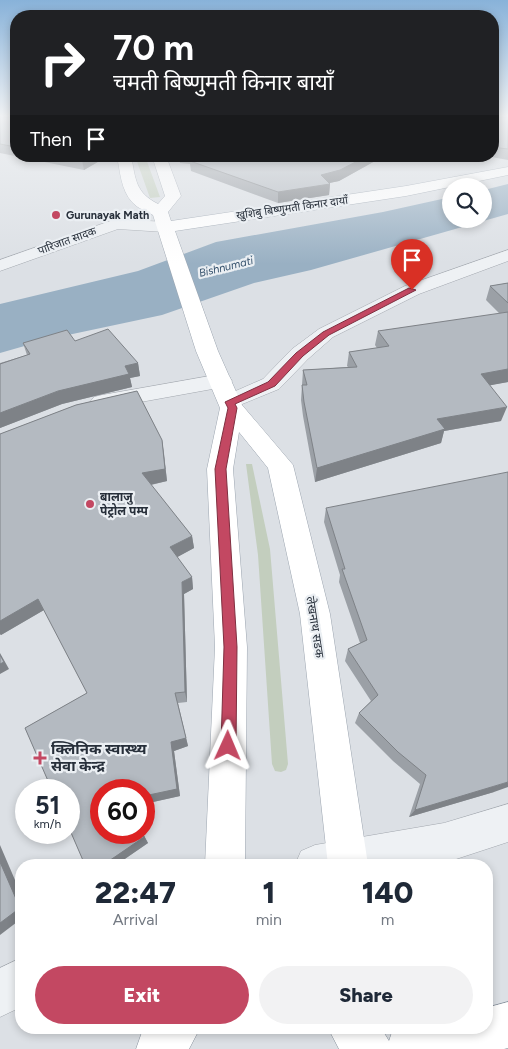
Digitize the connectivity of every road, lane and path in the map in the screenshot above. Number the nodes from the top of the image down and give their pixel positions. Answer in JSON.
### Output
{"nodes":[{"id":1,"x":126,"y":166,"type":"edge"},
{"id":2,"x":162,"y":166,"type":"edge"},
{"id":3,"x":508,"y":171,"type":"edge"},
{"id":4,"x":162,"y":219,"type":"junction"},
{"id":5,"x":508,"y":255,"type":"edge"},
{"id":6,"x":0,"y":266,"type":"edge"},
{"id":7,"x":228,"y":397,"type":"junction"},
{"id":8,"x":80,"y":409,"type":"edge"},
{"id":9,"x":508,"y":823,"type":"edge"},
{"id":10,"x":225,"y":859,"type":"edge"},
{"id":11,"x":337,"y":859,"type":"edge"},
{"id":12,"x":358,"y":859,"type":"edge"},
{"id":13,"x":15,"y":984,"type":"edge"},
{"id":14,"x":0,"y":995,"type":"edge"},
{"id":15,"x":508,"y":1025,"type":"edge"},
{"id":16,"x":493,"y":1029,"type":"edge"},
{"id":17,"x":172,"y":1034,"type":"edge"},
{"id":18,"x":356,"y":1034,"type":"edge"},
{"id":19,"x":477,"y":1034,"type":"edge"},
{"id":20,"x":159,"y":1049,"type":"edge"},
{"id":21,"x":370,"y":1049,"type":"edge"},
{"id":22,"x":410,"y":1049,"type":"edge"}],
"edges":[{"from":1,"to":4,"type":"main road"},
{"from":2,"to":4,"type":"main road"},
{"from":3,"to":4,"type":"main road","name":"खुशिबु बिष्णुमती किनार दायाँ"},
{"from":4,"to":6,"type":"street","name":"पारिजात सादक"},
{"from":4,"to":7,"type":"main road","name":"लेखनाथ सडक"},
{"from":5,"to":7,"type":"street"},
{"from":7,"to":8,"type":"street"},
{"from":7,"to":10,"type":"main road"},
{"from":7,"to":11,"type":"main road","name":"लेखनाथ सडक"},
{"from":9,"to":12,"type":"street"},
{"from":13,"to":14,"type":"street"},
{"from":15,"to":16,"type":"main road"},
{"from":17,"to":20,"type":"main road"},
{"from":18,"to":21,"type":"main road"},
{"from":19,"to":22,"type":"main road"}]}
